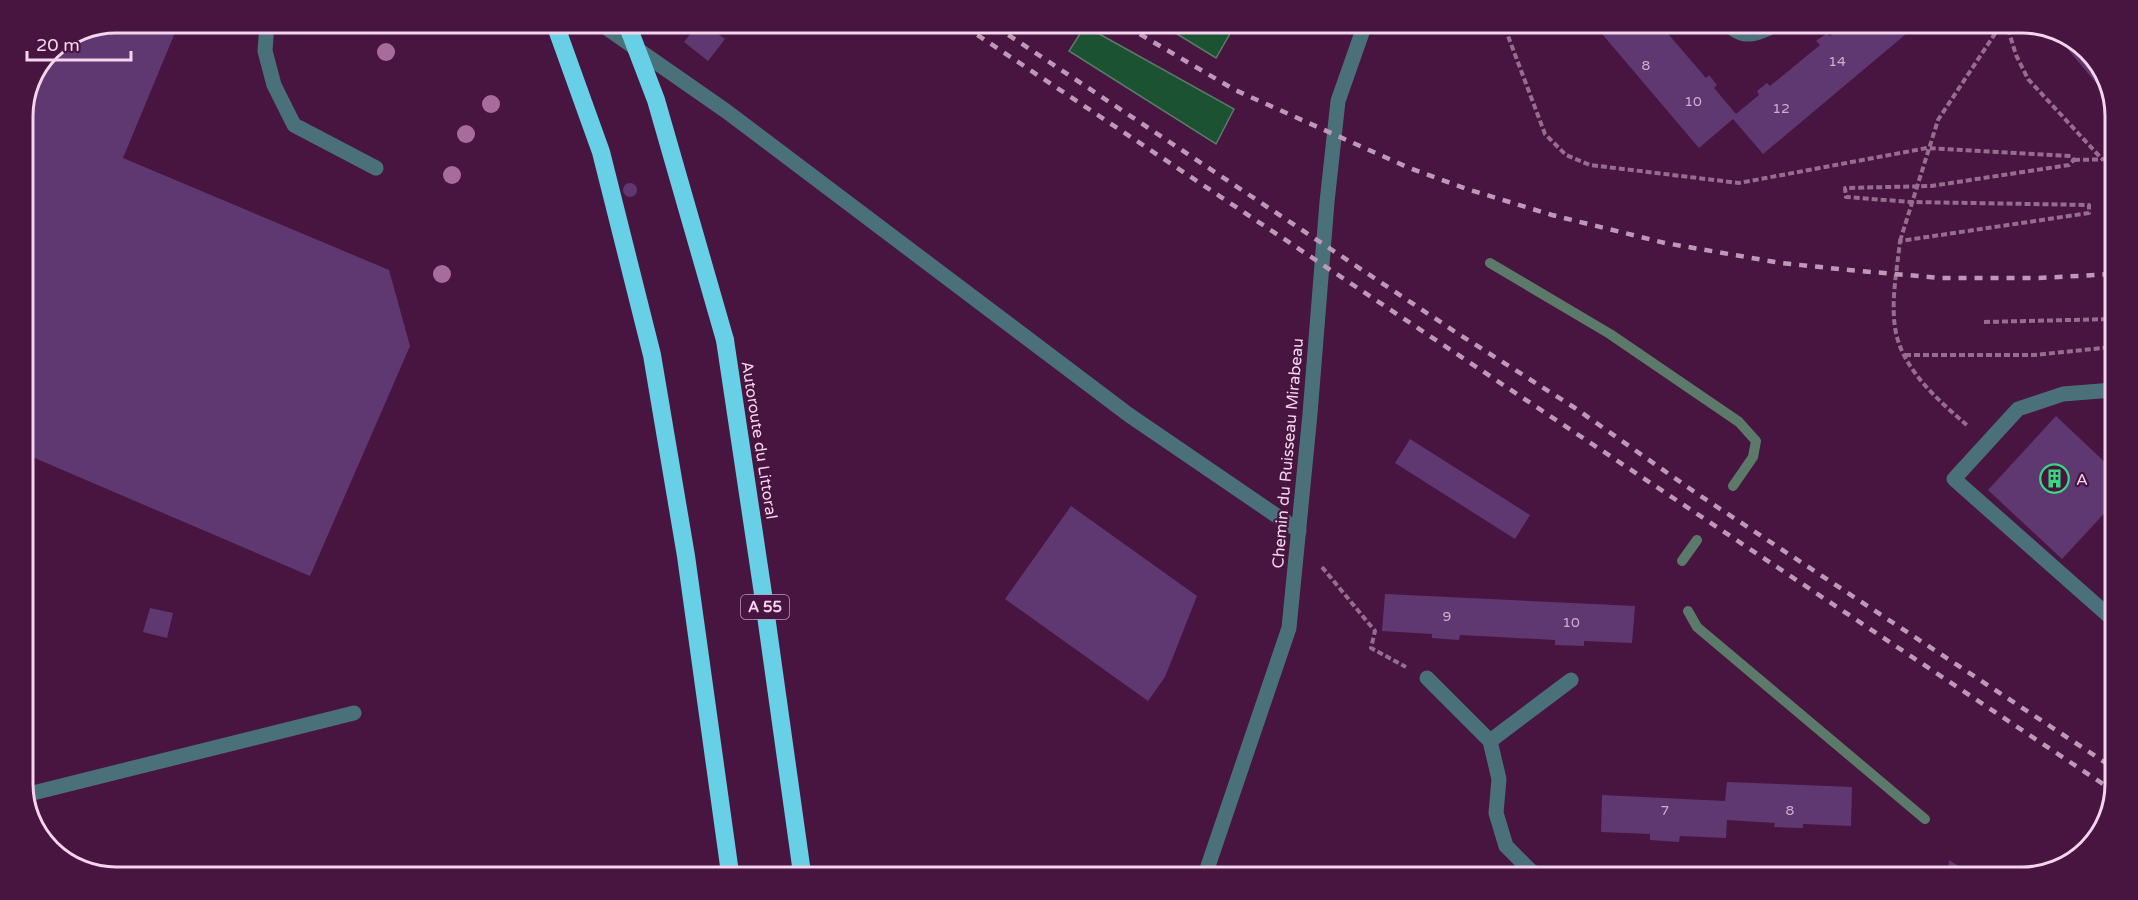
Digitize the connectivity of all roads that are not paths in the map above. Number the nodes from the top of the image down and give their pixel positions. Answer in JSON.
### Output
{"nodes":[{"id":1,"x":266,"y":33,"type":"edge"},
{"id":2,"x":558,"y":33,"type":"edge"},
{"id":3,"x":614,"y":33,"type":"edge"},
{"id":4,"x":630,"y":33,"type":"edge"},
{"id":5,"x":1362,"y":33,"type":"edge"},
{"id":6,"x":1740,"y":33,"type":"edge"},
{"id":7,"x":1758,"y":33,"type":"edge"},
{"id":8,"x":376,"y":168,"type":"dead end"},
{"id":9,"x":2105,"y":391,"type":"edge"},
{"id":10,"x":1299,"y":531,"type":"junction"},
{"id":11,"x":2105,"y":613,"type":"edge"},
{"id":12,"x":1427,"y":678,"type":"road end"},
{"id":13,"x":1571,"y":680,"type":"dead end"},
{"id":14,"x":354,"y":713,"type":"dead end"},
{"id":15,"x":1490,"y":741,"type":"junction"},
{"id":16,"x":34,"y":793,"type":"edge"},
{"id":17,"x":729,"y":867,"type":"edge"},
{"id":18,"x":800,"y":867,"type":"edge"},
{"id":19,"x":1207,"y":867,"type":"edge"},
{"id":20,"x":1528,"y":867,"type":"edge"}],
"edges":[{"from":1,"to":8,"type":"street"},
{"from":2,"to":17,"type":"highway"},
{"from":3,"to":10,"type":"street"},
{"from":4,"to":18,"type":"highway","name":"Autoroute du Littoral","number":"A 55","bridge":true},
{"from":5,"to":10,"type":"street","name":"Chemin du Ruisseau Mirabeau"},
{"from":6,"to":7,"type":"street"},
{"from":9,"to":11,"type":"street"},
{"from":10,"to":19,"type":"street","name":"Chemin du Ruisseau Mirabeau"},
{"from":12,"to":15,"type":"street"},
{"from":13,"to":15,"type":"street"},
{"from":14,"to":16,"type":"street"},
{"from":15,"to":20,"type":"street"}]}
